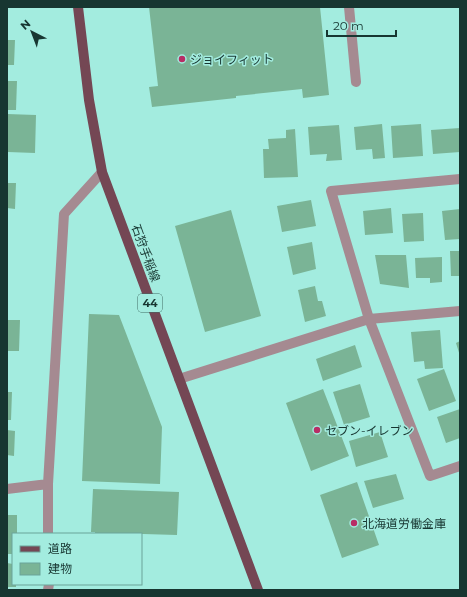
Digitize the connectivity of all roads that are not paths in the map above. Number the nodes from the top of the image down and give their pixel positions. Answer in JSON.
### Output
{"nodes":[{"id":1,"x":78,"y":7,"type":"edge"},
{"id":2,"x":349,"y":7,"type":"edge"},
{"id":3,"x":356,"y":82,"type":"dead end"},
{"id":4,"x":102,"y":172,"type":"junction"},
{"id":5,"x":460,"y":179,"type":"edge"},
{"id":6,"x":460,"y":311,"type":"edge"},
{"id":7,"x":370,"y":319,"type":"junction"},
{"id":8,"x":179,"y":378,"type":"junction"},
{"id":9,"x":460,"y":466,"type":"edge"},
{"id":10,"x":48,"y":484,"type":"junction"},
{"id":11,"x":7,"y":489,"type":"edge"},
{"id":12,"x":48,"y":533,"type":"edge"},
{"id":13,"x":258,"y":590,"type":"edge"}],
"edges":[{"from":1,"to":4,"type":"main road","name":"石狩手稲線","number":"44"},
{"from":2,"to":3,"type":"street"},
{"from":4,"to":8,"type":"main road","name":"石狩手稲線","number":"44"},
{"from":4,"to":10,"type":"street"},
{"from":5,"to":7,"type":"street"},
{"from":6,"to":7,"type":"street"},
{"from":7,"to":8,"type":"street"},
{"from":7,"to":9,"type":"street"},
{"from":8,"to":13,"type":"main road","name":"石狩手稲線","number":"44"},
{"from":10,"to":11,"type":"street"},
{"from":10,"to":12,"type":"street"}]}
